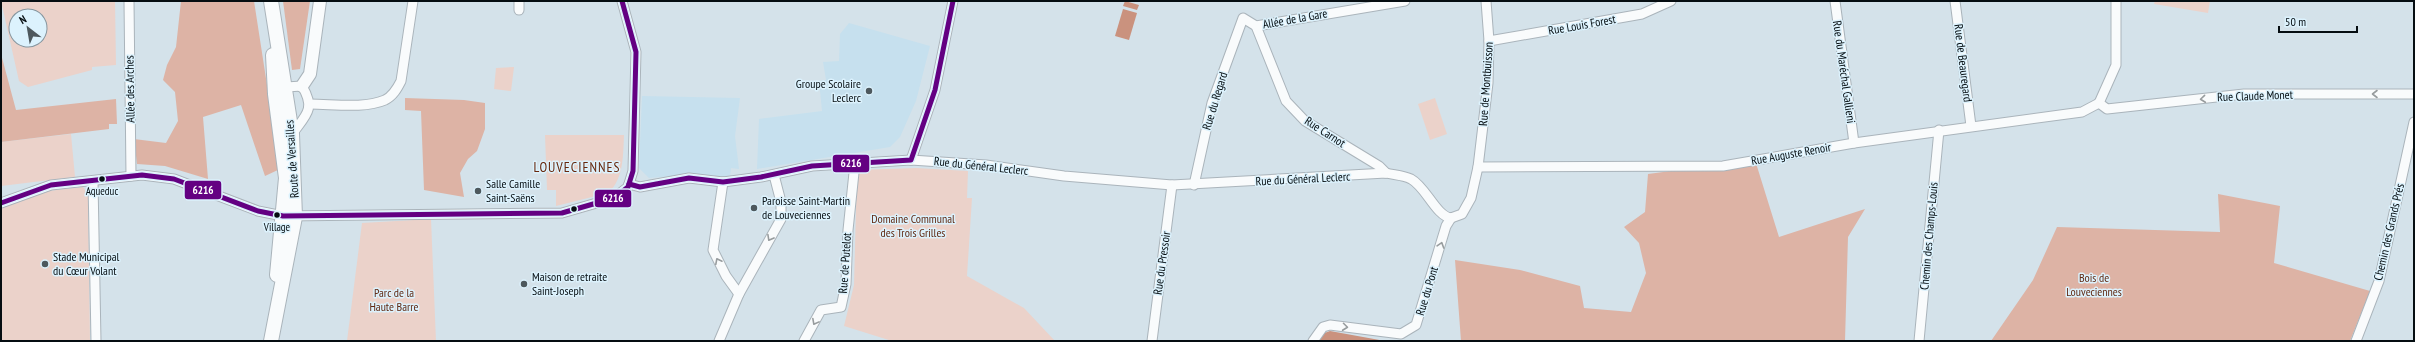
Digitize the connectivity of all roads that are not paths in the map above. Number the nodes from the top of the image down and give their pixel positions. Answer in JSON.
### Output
{"nodes":[{"id":1,"x":128,"y":1,"type":"edge"},
{"id":2,"x":270,"y":1,"type":"edge"},
{"id":3,"x":320,"y":1,"type":"edge"},
{"id":4,"x":413,"y":1,"type":"edge"},
{"id":5,"x":622,"y":1,"type":"edge"},
{"id":6,"x":953,"y":1,"type":"edge"},
{"id":7,"x":1405,"y":1,"type":"edge"},
{"id":8,"x":1486,"y":1,"type":"edge"},
{"id":9,"x":1671,"y":1,"type":"edge"},
{"id":10,"x":1835,"y":1,"type":"edge"},
{"id":11,"x":1955,"y":1,"type":"edge"},
{"id":12,"x":2116,"y":1,"type":"edge"},
{"id":13,"x":1256,"y":26,"type":"junction"},
{"id":14,"x":1489,"y":41,"type":"junction"},
{"id":15,"x":302,"y":86,"type":"junction"},
{"id":16,"x":280,"y":90,"type":"junction"},
{"id":17,"x":2414,"y":94,"type":"edge"},
{"id":18,"x":310,"y":104,"type":"junction"},
{"id":19,"x":2099,"y":104,"type":"junction"},
{"id":20,"x":2414,"y":122,"type":"edge"},
{"id":21,"x":1971,"y":126,"type":"junction"},
{"id":22,"x":1939,"y":130,"type":"junction"},
{"id":23,"x":292,"y":134,"type":"junction"},
{"id":24,"x":1854,"y":143,"type":"junction"},
{"id":25,"x":911,"y":160,"type":"junction"},
{"id":26,"x":855,"y":163,"type":"junction"},
{"id":27,"x":1478,"y":167,"type":"junction"},
{"id":28,"x":1386,"y":173,"type":"junction"},
{"id":29,"x":774,"y":175,"type":"junction"},
{"id":30,"x":131,"y":176,"type":"junction"},
{"id":31,"x":93,"y":181,"type":"junction"},
{"id":32,"x":723,"y":182,"type":"junction"},
{"id":33,"x":629,"y":184,"type":"junction"},
{"id":34,"x":1172,"y":185,"type":"junction"},
{"id":35,"x":1194,"y":185,"type":"junction"},
{"id":36,"x":1,"y":203,"type":"edge"},
{"id":37,"x":289,"y":216,"type":"junction"},
{"id":38,"x":1451,"y":218,"type":"junction"},
{"id":39,"x":739,"y":294,"type":"junction"},
{"id":40,"x":96,"y":341,"type":"edge"},
{"id":41,"x":271,"y":341,"type":"edge"},
{"id":42,"x":719,"y":341,"type":"edge"},
{"id":43,"x":804,"y":341,"type":"edge"},
{"id":44,"x":1152,"y":341,"type":"edge"},
{"id":45,"x":1313,"y":341,"type":"edge"},
{"id":46,"x":1919,"y":341,"type":"edge"},
{"id":47,"x":2356,"y":341,"type":"edge"}],
"edges":[{"from":1,"to":30,"type":"street","name":"Allée des Arches"},
{"from":2,"to":16,"type":"main road","name":"Route de Versailles"},
{"from":3,"to":15,"type":"street"},
{"from":4,"to":18,"type":"street"},
{"from":5,"to":33,"type":"street"},
{"from":6,"to":25,"type":"street"},
{"from":7,"to":13,"type":"street","name":"Allée de la Gare"},
{"from":8,"to":14,"type":"street","name":"Rue de Montbuisson"},
{"from":9,"to":14,"type":"street","name":"Rue Louis Forest"},
{"from":10,"to":24,"type":"street","name":"Rue du Maréchal Gallieni"},
{"from":11,"to":21,"type":"street","name":"Rue de Beauregard"},
{"from":12,"to":19,"type":"street"},
{"from":13,"to":28,"type":"street","name":"Rue Carnot"},
{"from":13,"to":35,"type":"street","name":"Rue du Regard"},
{"from":14,"to":27,"type":"street","name":"Rue de Montbuisson"},
{"from":15,"to":16,"type":"street"},
{"from":15,"to":18,"type":"street"},
{"from":16,"to":23,"type":"main road","name":"Route de Versailles"},
{"from":16,"to":37,"type":"main road","name":"Route de Versailles"},
{"from":17,"to":19,"type":"street","name":"Rue Claude Monet","one_way":true},
{"from":18,"to":23,"type":"street"},
{"from":19,"to":21,"type":"street","name":"Rue Auguste Renoir"},
{"from":20,"to":47,"type":"street","name":"Chemin des Grands Prés"},
{"from":21,"to":22,"type":"street","name":"Rue Auguste Renoir"},
{"from":22,"to":24,"type":"street","name":"Rue Auguste Renoir"},
{"from":22,"to":46,"type":"street","name":"Chemin des Champs-Louis"},
{"from":23,"to":37,"type":"main road","name":"Route de Versailles"},
{"from":24,"to":27,"type":"street","name":"Rue Auguste Renoir"},
{"from":25,"to":26,"type":"street","name":"Rue du Général Leclerc"},
{"from":25,"to":34,"type":"street","name":"Rue du Général Leclerc"},
{"from":26,"to":29,"type":"street","name":"Rue du Général Leclerc"},
{"from":26,"to":43,"type":"street","name":"Rue de Putelot","one_way":true},
{"from":27,"to":38,"type":"street"},
{"from":28,"to":35,"type":"street","name":"Rue du Général Leclerc"},
{"from":28,"to":38,"type":"street","name":"Rue du Général Leclerc"},
{"from":29,"to":32,"type":"street","name":"Rue du Général Leclerc"},
{"from":29,"to":39,"type":"street","one_way":true},
{"from":30,"to":31,"type":"street"},
{"from":30,"to":37,"type":"street"},
{"from":31,"to":36,"type":"street"},
{"from":31,"to":40,"type":"street"},
{"from":32,"to":33,"type":"street","name":"Rue du Général Leclerc"},
{"from":39,"to":32,"type":"street","one_way":true},
{"from":33,"to":37,"type":"street"},
{"from":34,"to":35,"type":"street","name":"Rue du Général Leclerc"},
{"from":34,"to":44,"type":"street","name":"Rue du Pressoir"},
{"from":37,"to":41,"type":"main road","name":"Route de Versailles"},
{"from":45,"to":38,"type":"street","name":"Rue du Pont","one_way":true},
{"from":39,"to":42,"type":"street"}]}
